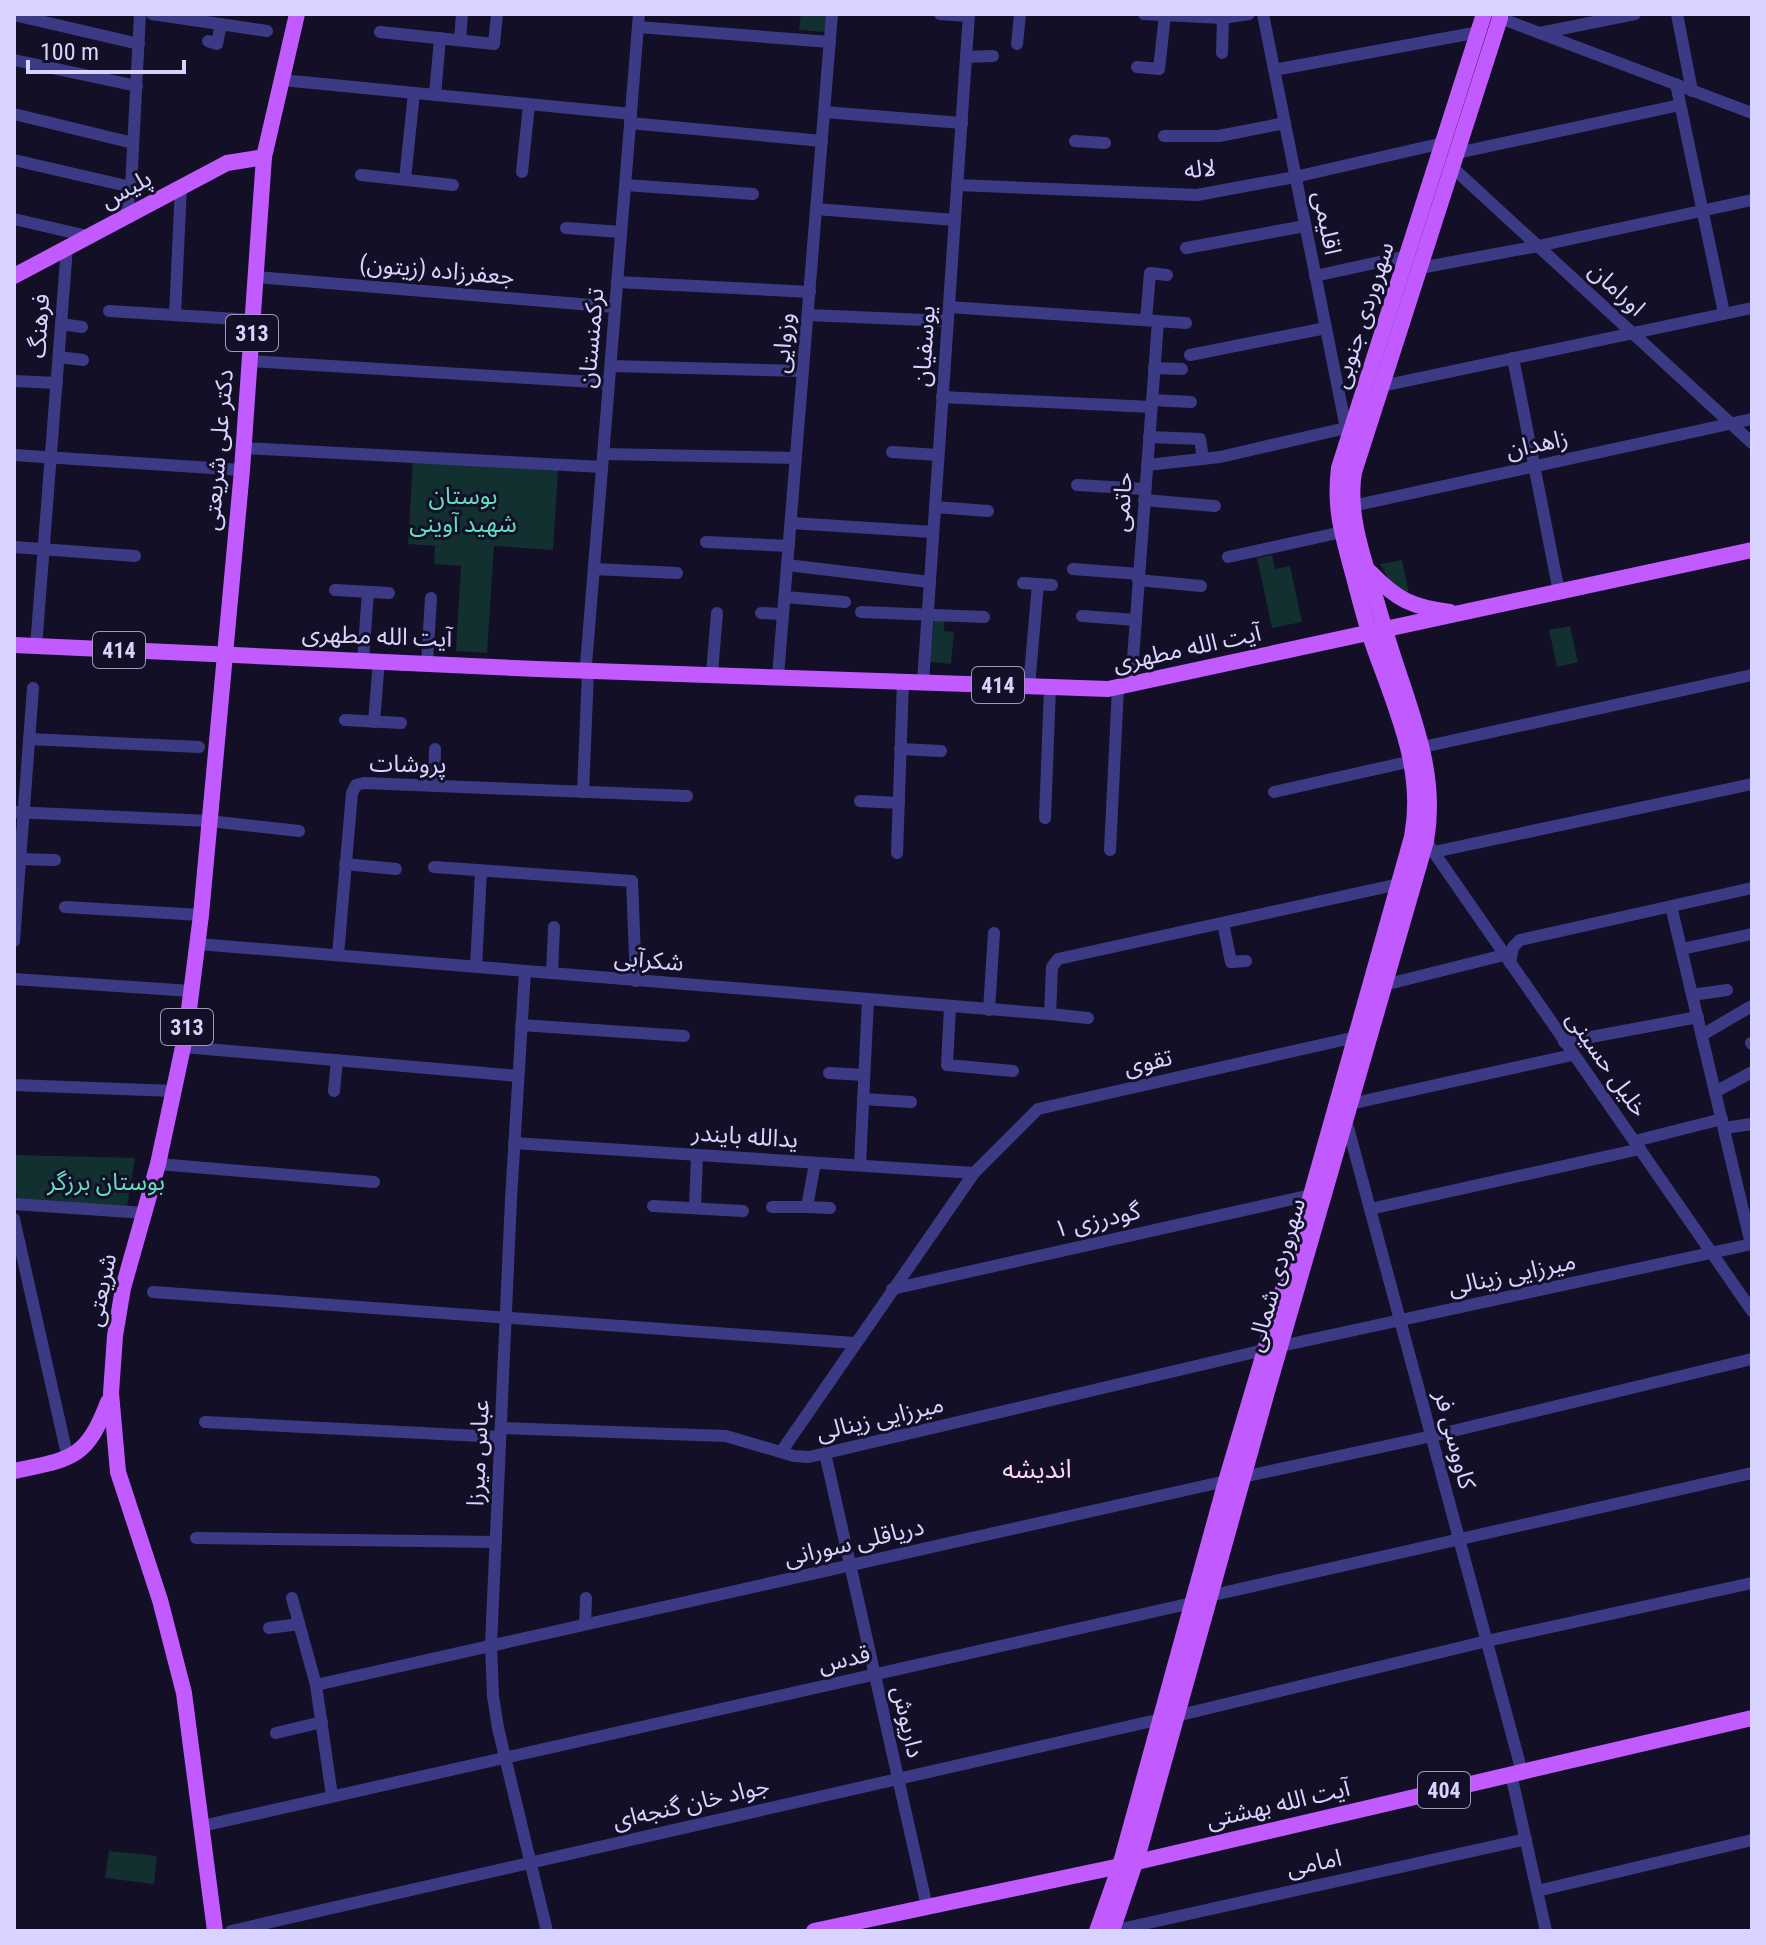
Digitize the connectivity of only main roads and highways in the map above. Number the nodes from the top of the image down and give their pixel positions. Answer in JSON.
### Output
{"nodes":[{"id":1,"x":297,"y":14,"type":"edge"},
{"id":2,"x":1495,"y":15,"type":"edge"},
{"id":3,"x":1451,"y":155,"type":"junction"},
{"id":4,"x":264,"y":157,"type":"junction"},
{"id":5,"x":1414,"y":262,"type":"junction"},
{"id":6,"x":14,"y":275,"type":"edge"},
{"id":7,"x":1374,"y":384,"type":"junction"},
{"id":8,"x":1752,"y":550,"type":"edge"},
{"id":9,"x":1367,"y":569,"type":"junction"},
{"id":10,"x":1460,"y":614,"type":"junction"},
{"id":11,"x":1376,"y":636,"type":"junction"},
{"id":12,"x":21,"y":646,"type":"edge"},
{"id":13,"x":224,"y":654,"type":"junction"},
{"id":14,"x":1281,"y":1346,"type":"junction"},
{"id":15,"x":1264,"y":1350,"type":"junction"},
{"id":16,"x":111,"y":1393,"type":"junction"},
{"id":17,"x":74,"y":1449,"type":"junction"},
{"id":18,"x":14,"y":1460,"type":"edge"},
{"id":19,"x":14,"y":1471,"type":"edge"},
{"id":20,"x":118,"y":1472,"type":"junction"},
{"id":21,"x":1168,"y":1718,"type":"junction"},
{"id":22,"x":1752,"y":1718,"type":"edge"},
{"id":23,"x":1128,"y":1864,"type":"junction"},
{"id":24,"x":215,"y":1931,"type":"edge"},
{"id":25,"x":814,"y":1931,"type":"edge"},
{"id":26,"x":1097,"y":1931,"type":"edge"},
{"id":27,"x":1112,"y":1931,"type":"edge"}],
"edges":[{"from":1,"to":4,"type":"main road","name":"دکتر علی شریعتی","number":"313"},
{"from":2,"to":3,"type":"main road","name":"سهروردی جنوبی"},
{"from":2,"to":3,"type":"main road","name":"سهروردی جنوبی"},
{"from":3,"to":5,"type":"main road","name":"سهروردی جنوبی"},
{"from":3,"to":5,"type":"main road","name":"سهروردی جنوبی"},
{"from":4,"to":6,"type":"main road","name":"پلیس"},
{"from":4,"to":13,"type":"main road","name":"دکتر علی شریعتی","number":"313"},
{"from":5,"to":7,"type":"main road","name":"سهروردی جنوبی"},
{"from":7,"to":9,"type":"main road","name":"سهروردی جنوبی"},
{"from":7,"to":11,"type":"main road","name":"سهروردی جنوبی"},
{"from":8,"to":10,"type":"main road","name":"آیت الله مطهری","number":"414"},
{"from":9,"to":10,"type":"main road"},
{"from":9,"to":11,"type":"main road","name":"سهروردی جنوبی"},
{"from":10,"to":11,"type":"main road","name":"آیت الله مطهری","number":"414"},
{"from":11,"to":13,"type":"main road","name":"آیت الله مطهری","number":"414"},
{"from":11,"to":14,"type":"main road","name":"سهروردی شمالی"},
{"from":11,"to":15,"type":"main road","name":"سهروردی شمالی"},
{"from":12,"to":13,"type":"main road","number":"414"},
{"from":13,"to":16,"type":"main road","name":"شریعتی","number":"313"},
{"from":14,"to":15,"type":"main road"},
{"from":14,"to":21,"type":"main road","name":"سهروردی شمالی"},
{"from":15,"to":21,"type":"main road","name":"سهروردی شمالی"},
{"from":16,"to":17,"type":"main road"},
{"from":16,"to":20,"type":"main road","name":"شریعتی","number":"313"},
{"from":17,"to":18,"type":"main road"},
{"from":17,"to":19,"type":"main road"},
{"from":17,"to":20,"type":"main road"},
{"from":20,"to":24,"type":"main road","name":"شریعتی","number":"313"},
{"from":21,"to":23,"type":"main road","name":"سهروردی شمالی"},
{"from":22,"to":23,"type":"main road","name":"آیت الله بهشتی","number":"404"},
{"from":23,"to":25,"type":"main road","name":"آیت الله بهشتی","number":"404"},
{"from":23,"to":26,"type":"main road","name":"سهروردی شمالی"},
{"from":23,"to":27,"type":"main road","name":"سهروردی شمالی"}]}
